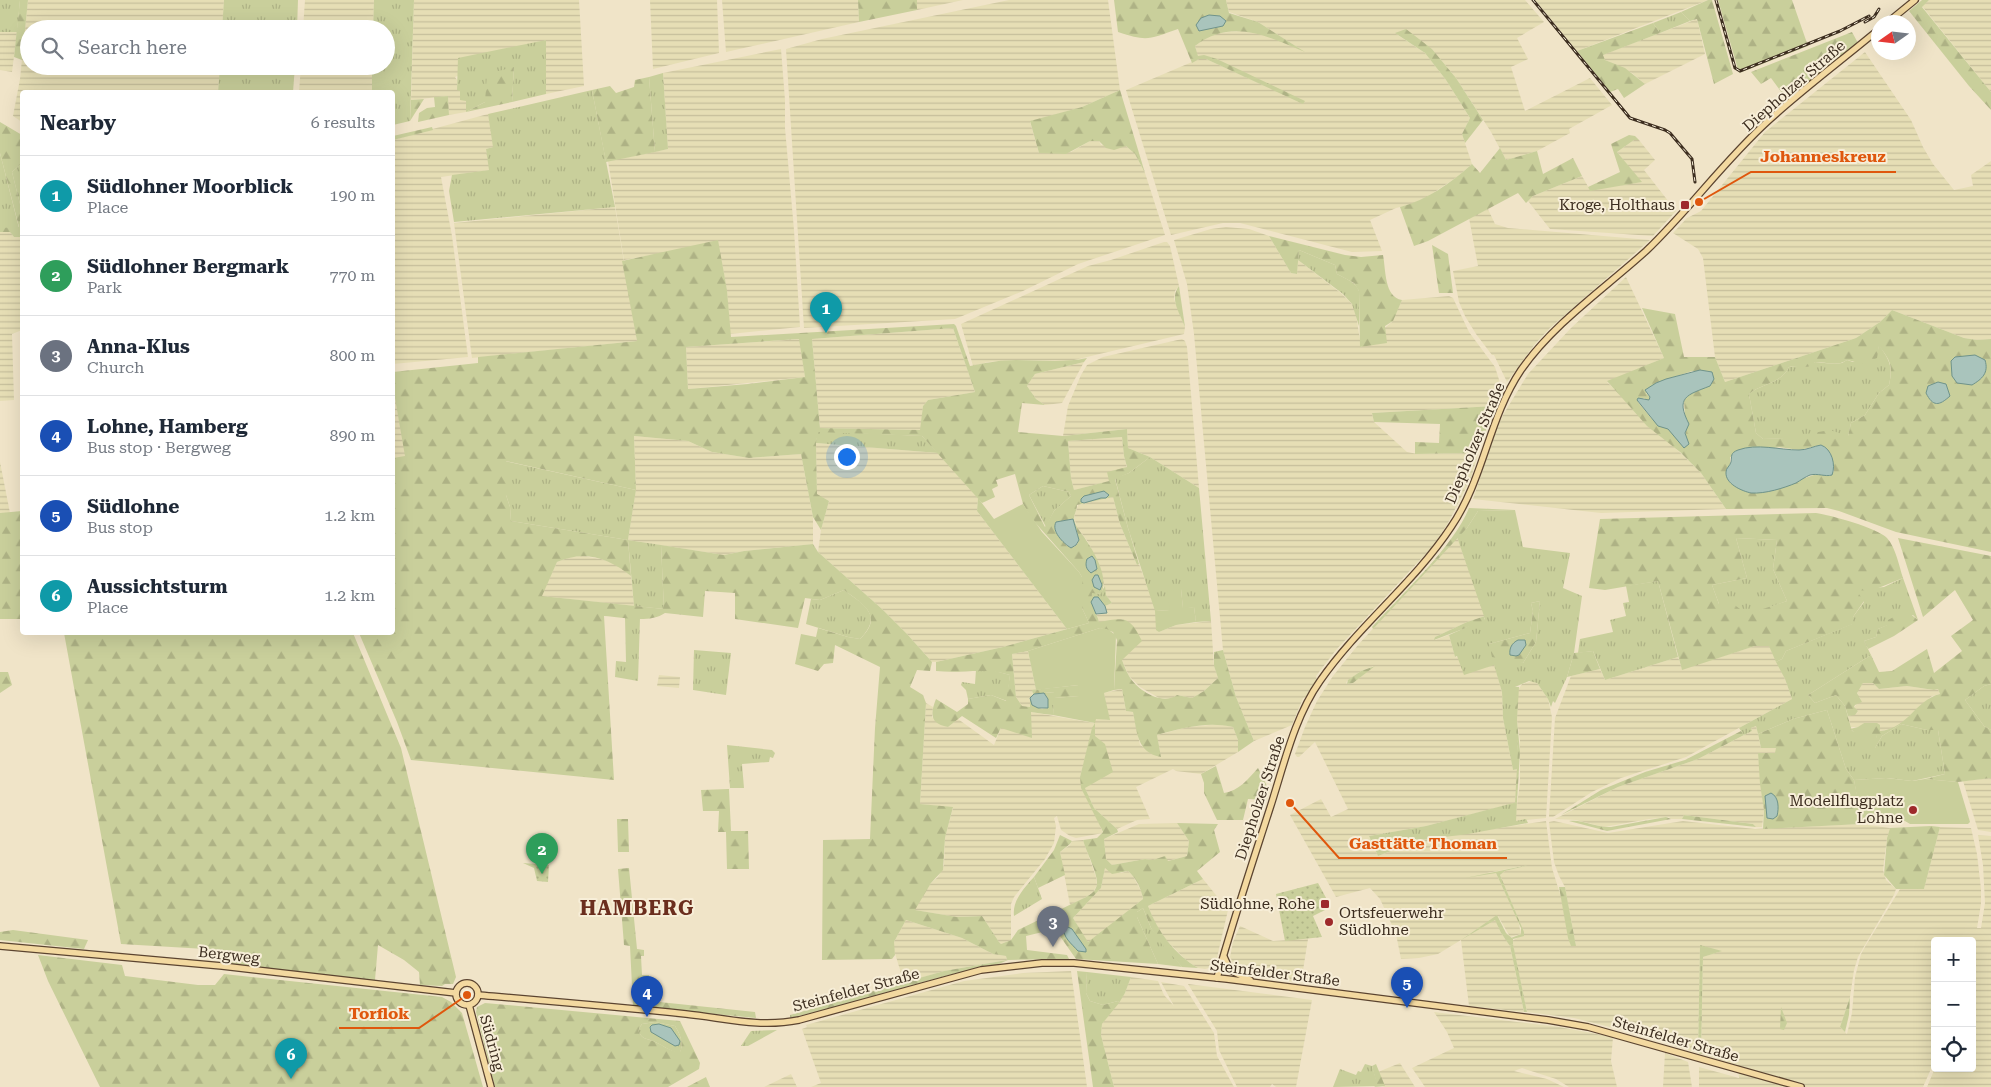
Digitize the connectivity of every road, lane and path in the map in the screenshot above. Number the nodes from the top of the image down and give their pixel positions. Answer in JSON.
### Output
{"nodes":[{"id":1,"x":1915,"y":0,"type":"edge"},
{"id":2,"x":1897,"y":15,"type":"edge"},
{"id":3,"x":1871,"y":36,"type":"edge"},
{"id":4,"x":0,"y":946,"type":"edge"},
{"id":5,"x":1224,"y":955,"type":"junction"},
{"id":6,"x":1217,"y":978,"type":"junction"},
{"id":7,"x":1254,"y":983,"type":"junction"},
{"id":8,"x":456,"y":993,"type":"junction"},
{"id":9,"x":478,"y":994,"type":"junction"},
{"id":10,"x":469,"y":1005,"type":"junction"},
{"id":11,"x":744,"y":1023,"type":"joint"},
{"id":12,"x":491,"y":1087,"type":"edge"},
{"id":13,"x":1801,"y":1087,"type":"edge"}],
"edges":[{"from":1,"to":2,"type":"main road"},
{"from":3,"to":5,"type":"main road","name":"Diepholzer Straße"},
{"from":4,"to":8,"type":"main road","name":"Bergweg"},
{"from":5,"to":6,"type":"main road","name":"Diepholzer Straße"},
{"from":5,"to":7,"type":"main road"},
{"from":6,"to":7,"type":"main road","name":"Steinfelder Straße"},
{"from":6,"to":11,"type":"main road","name":"Steinfelder Straße"},
{"from":7,"to":13,"type":"main road","name":"Steinfelder Straße"},
{"from":8,"to":9,"type":"main road","name":"Bergweg"},
{"from":8,"to":10,"type":"main road"},
{"from":9,"to":10,"type":"main road"},
{"from":9,"to":11,"type":"main road","name":"Bergweg"},
{"from":10,"to":12,"type":"main road","name":"Südring"}]}
